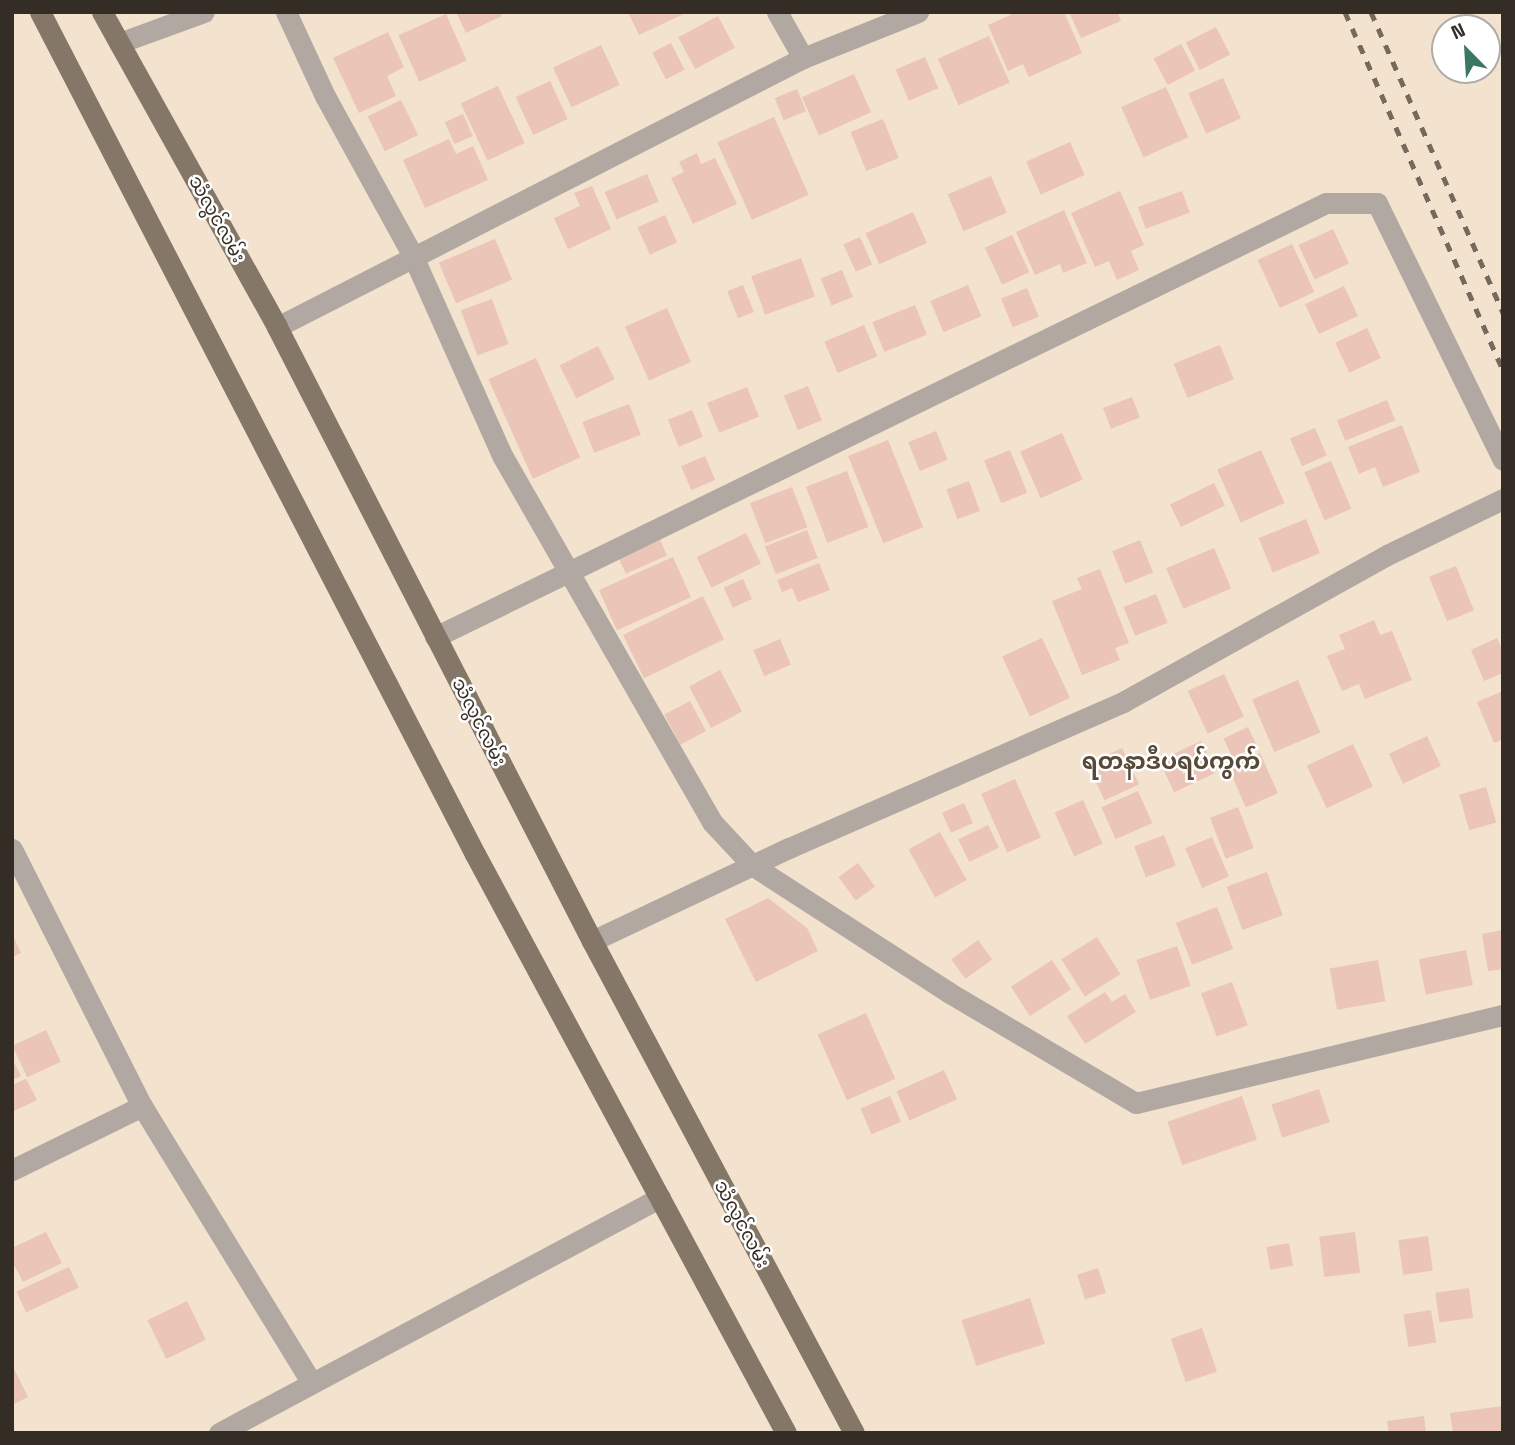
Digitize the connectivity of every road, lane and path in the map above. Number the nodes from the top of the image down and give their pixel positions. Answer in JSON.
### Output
{"nodes":[{"id":1,"x":40,"y":12,"type":"edge"},
{"id":2,"x":102,"y":12,"type":"edge"},
{"id":3,"x":204,"y":12,"type":"edge"},
{"id":4,"x":286,"y":12,"type":"edge"},
{"id":5,"x":777,"y":12,"type":"edge"},
{"id":6,"x":918,"y":12,"type":"edge"},
{"id":7,"x":118,"y":43,"type":"junction"},
{"id":8,"x":803,"y":58,"type":"junction"},
{"id":9,"x":412,"y":254,"type":"junction"},
{"id":10,"x":277,"y":327,"type":"junction"},
{"id":11,"x":1503,"y":460,"type":"edge"},
{"id":12,"x":1503,"y":499,"type":"edge"},
{"id":13,"x":566,"y":572,"type":"junction"},
{"id":14,"x":435,"y":637,"type":"junction"},
{"id":15,"x":12,"y":849,"type":"edge"},
{"id":16,"x":752,"y":865,"type":"junction"},
{"id":17,"x":592,"y":941,"type":"junction"},
{"id":18,"x":1503,"y":1015,"type":"edge"},
{"id":19,"x":142,"y":1106,"type":"junction"},
{"id":20,"x":12,"y":1170,"type":"edge"},
{"id":21,"x":660,"y":1198,"type":"junction"},
{"id":22,"x":312,"y":1383,"type":"junction"},
{"id":23,"x":219,"y":1433,"type":"edge"},
{"id":24,"x":786,"y":1433,"type":"edge"},
{"id":25,"x":854,"y":1433,"type":"edge"}],
"edges":[{"from":1,"to":21,"type":"main road"},
{"from":2,"to":7,"type":"main road","name":"သံလွင်လမ်း"},
{"from":3,"to":7,"type":"street"},
{"from":4,"to":9,"type":"street"},
{"from":5,"to":8,"type":"street"},
{"from":6,"to":8,"type":"street"},
{"from":7,"to":10,"type":"main road","name":"သံလွင်လမ်း"},
{"from":8,"to":9,"type":"street"},
{"from":9,"to":10,"type":"street"},
{"from":9,"to":13,"type":"street"},
{"from":10,"to":14,"type":"main road","name":"သံလွင်လမ်း"},
{"from":11,"to":13,"type":"street"},
{"from":12,"to":16,"type":"street"},
{"from":13,"to":14,"type":"street"},
{"from":13,"to":16,"type":"street"},
{"from":14,"to":17,"type":"main road","name":"သံလွင်လမ်း"},
{"from":15,"to":19,"type":"street"},
{"from":16,"to":17,"type":"street"},
{"from":16,"to":18,"type":"street"},
{"from":17,"to":25,"type":"main road","name":"သံလွင်လမ်း"},
{"from":19,"to":20,"type":"street"},
{"from":19,"to":22,"type":"street"},
{"from":21,"to":22,"type":"street"},
{"from":21,"to":24,"type":"main road"},
{"from":22,"to":23,"type":"street"}]}
